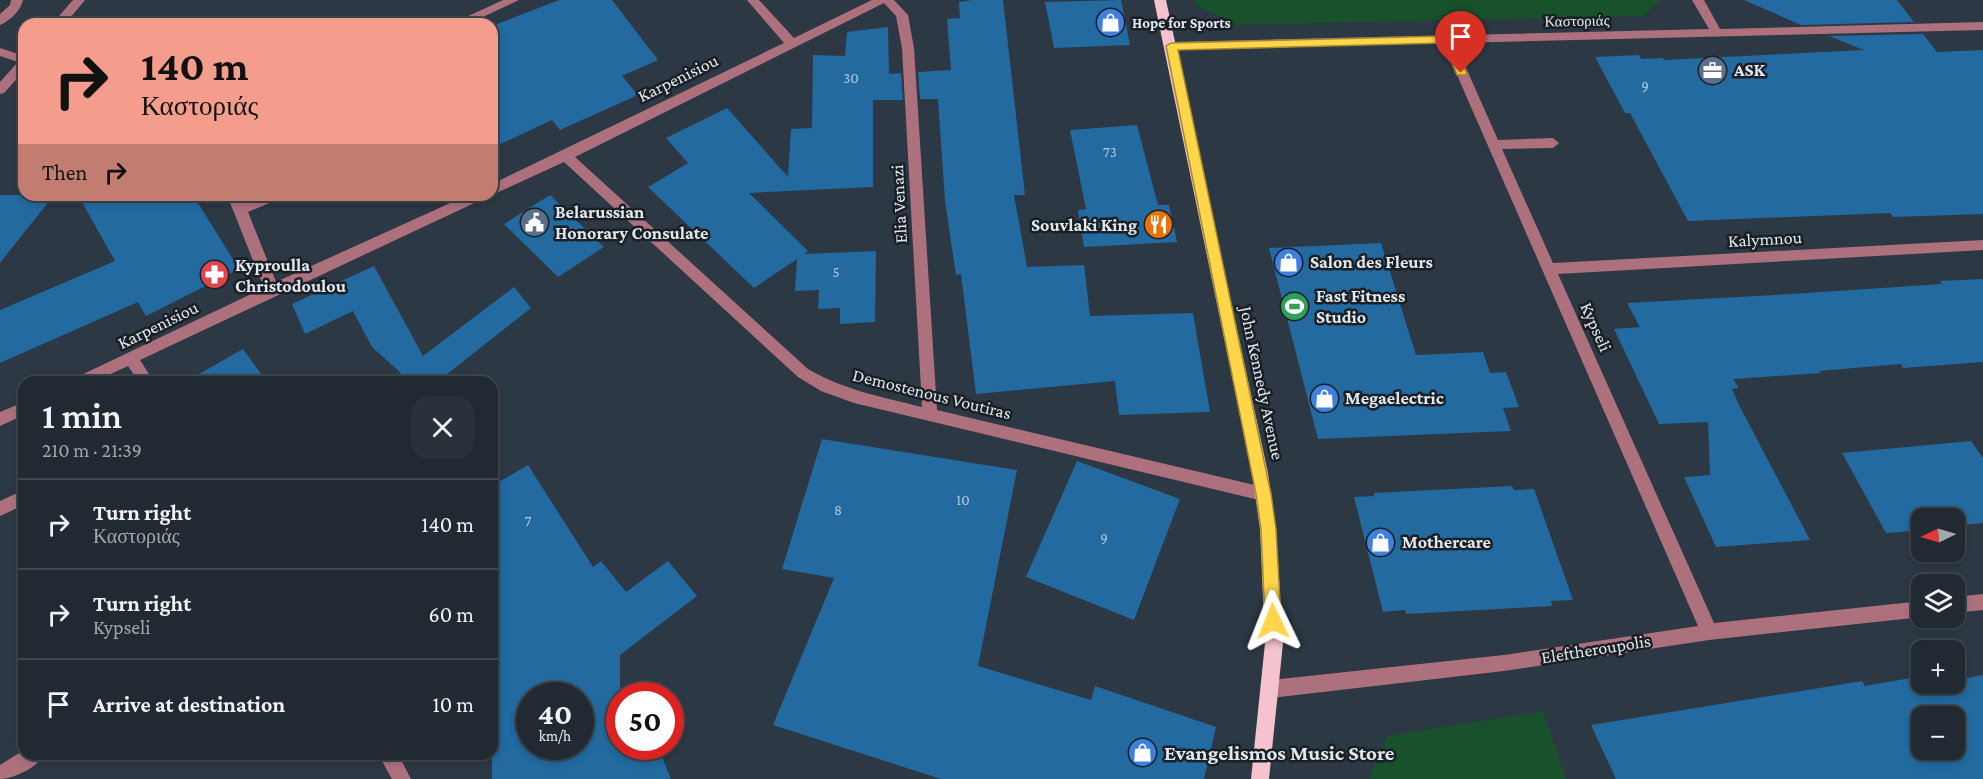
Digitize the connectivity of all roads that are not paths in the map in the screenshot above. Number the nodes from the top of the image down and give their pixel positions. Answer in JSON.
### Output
{"nodes":[{"id":1,"x":17,"y":0,"type":"edge"},
{"id":2,"x":79,"y":0,"type":"edge"},
{"id":3,"x":513,"y":0,"type":"edge"},
{"id":4,"x":753,"y":0,"type":"edge"},
{"id":5,"x":880,"y":0,"type":"edge"},
{"id":6,"x":887,"y":0,"type":"edge"},
{"id":7,"x":1160,"y":0,"type":"edge"},
{"id":8,"x":1698,"y":0,"type":"edge"},
{"id":9,"x":63,"y":18,"type":"edge"},
{"id":10,"x":471,"y":18,"type":"edge"},
{"id":11,"x":0,"y":21,"type":"edge"},
{"id":12,"x":1983,"y":26,"type":"edge"},
{"id":13,"x":1717,"y":33,"type":"junction"},
{"id":14,"x":1447,"y":39,"type":"junction"},
{"id":15,"x":792,"y":44,"type":"junction"},
{"id":16,"x":1171,"y":46,"type":"junction"},
{"id":17,"x":0,"y":52,"type":"edge"},
{"id":18,"x":18,"y":59,"type":"edge"},
{"id":19,"x":18,"y":68,"type":"edge"},
{"id":20,"x":0,"y":90,"type":"edge"},
{"id":21,"x":1553,"y":143,"type":"dead end"},
{"id":22,"x":1494,"y":145,"type":"junction"},
{"id":23,"x":566,"y":156,"type":"junction"},
{"id":24,"x":498,"y":187,"type":"edge"},
{"id":25,"x":236,"y":201,"type":"edge"},
{"id":26,"x":262,"y":201,"type":"edge"},
{"id":27,"x":467,"y":201,"type":"edge"},
{"id":28,"x":240,"y":210,"type":"junction"},
{"id":29,"x":1983,"y":245,"type":"edge"},
{"id":30,"x":1549,"y":269,"type":"junction"},
{"id":31,"x":272,"y":290,"type":"junction"},
{"id":32,"x":131,"y":359,"type":"junction"},
{"id":33,"x":93,"y":376,"type":"edge"},
{"id":34,"x":143,"y":376,"type":"edge"},
{"id":35,"x":18,"y":411,"type":"edge"},
{"id":36,"x":930,"y":413,"type":"junction"},
{"id":37,"x":0,"y":419,"type":"edge"},
{"id":38,"x":1263,"y":494,"type":"junction"},
{"id":39,"x":18,"y":500,"type":"edge"},
{"id":40,"x":0,"y":509,"type":"edge"},
{"id":41,"x":1983,"y":602,"type":"edge"},
{"id":42,"x":1965,"y":604,"type":"edge"},
{"id":43,"x":1911,"y":610,"type":"edge"},
{"id":44,"x":1709,"y":632,"type":"junction"},
{"id":45,"x":1271,"y":689,"type":"junction"},
{"id":46,"x":25,"y":760,"type":"edge"},
{"id":47,"x":391,"y":760,"type":"edge"},
{"id":48,"x":0,"y":775,"type":"edge"},
{"id":49,"x":402,"y":779,"type":"edge"},
{"id":50,"x":1260,"y":779,"type":"edge"}],
"edges":[{"from":1,"to":11,"type":"street"},
{"from":2,"to":9,"type":"street"},
{"from":3,"to":10,"type":"street"},
{"from":4,"to":15,"type":"street"},
{"from":5,"to":15,"type":"street","name":"Karpenisiou"},
{"from":6,"to":36,"type":"street","name":"Elia Venazi"},
{"from":7,"to":16,"type":"main road","name":"John Kennedy Avenue"},
{"from":8,"to":13,"type":"street"},
{"from":12,"to":13,"type":"street","name":"Καστοριάς"},
{"from":13,"to":14,"type":"street","name":"Καστοριάς"},
{"from":14,"to":16,"type":"street","name":"Καστοριάς"},
{"from":14,"to":22,"type":"street","name":"Kypseli"},
{"from":15,"to":23,"type":"street","name":"Karpenisiou"},
{"from":16,"to":38,"type":"main road","name":"John Kennedy Avenue"},
{"from":17,"to":18,"type":"street"},
{"from":19,"to":20,"type":"street"},
{"from":21,"to":22,"type":"street"},
{"from":22,"to":30,"type":"street","name":"Kypseli"},
{"from":23,"to":24,"type":"street","name":"Karpenisiou"},
{"from":23,"to":36,"type":"street","name":"Demostenous Voutiras"},
{"from":25,"to":28,"type":"street"},
{"from":26,"to":28,"type":"street"},
{"from":27,"to":31,"type":"street","name":"Karpenisiou"},
{"from":28,"to":31,"type":"street"},
{"from":29,"to":30,"type":"street","name":"Kalymnou"},
{"from":30,"to":44,"type":"street","name":"Kypseli"},
{"from":31,"to":32,"type":"street","name":"Karpenisiou"},
{"from":32,"to":33,"type":"street","name":"Karpenisiou"},
{"from":32,"to":34,"type":"street"},
{"from":35,"to":37,"type":"street"},
{"from":36,"to":38,"type":"street","name":"Demostenous Voutiras"},
{"from":38,"to":45,"type":"main road","name":"John Kennedy Avenue"},
{"from":39,"to":40,"type":"street"},
{"from":41,"to":42,"type":"street"},
{"from":43,"to":44,"type":"street","name":"Eleftheroupolis"},
{"from":44,"to":45,"type":"street","name":"Eleftheroupolis"},
{"from":45,"to":50,"type":"main road","name":"John Kennedy Avenue"},
{"from":46,"to":48,"type":"street"},
{"from":47,"to":49,"type":"street"}]}
